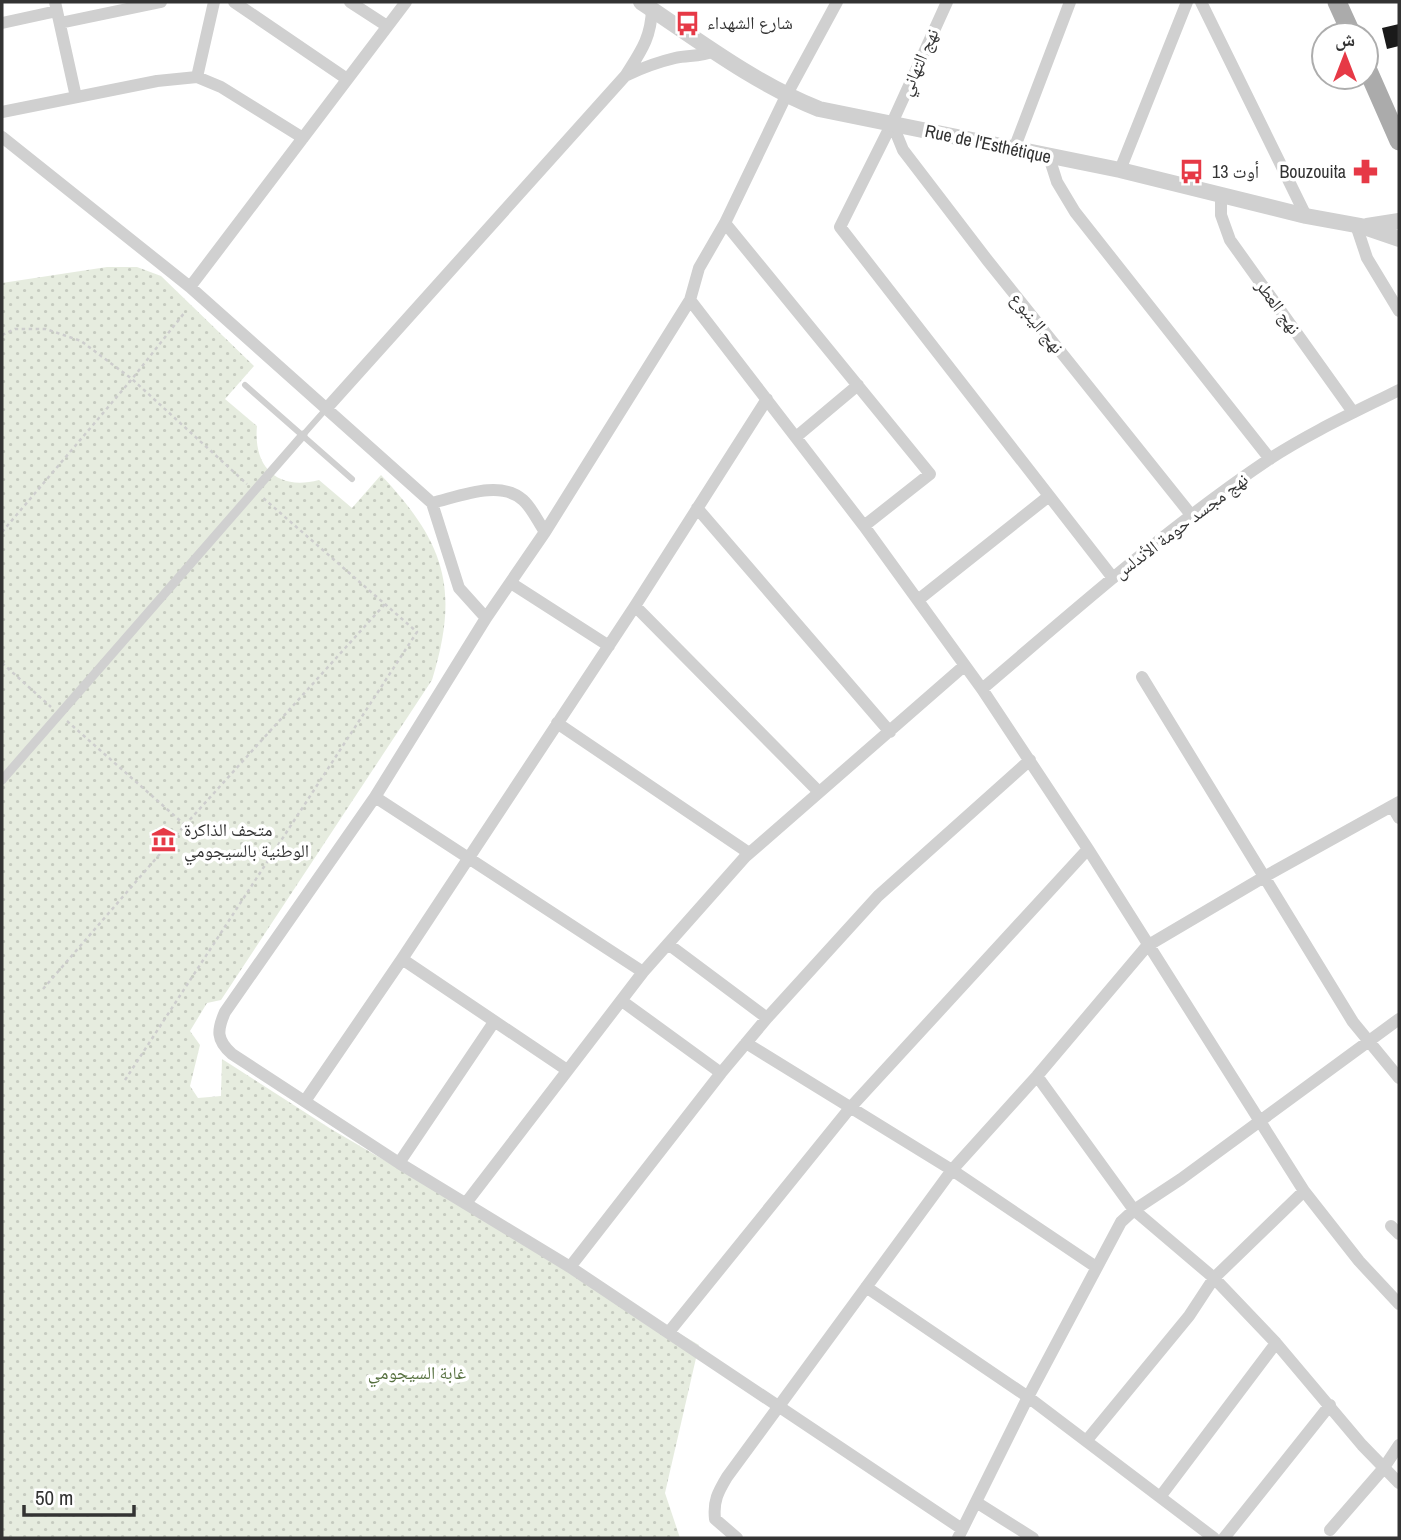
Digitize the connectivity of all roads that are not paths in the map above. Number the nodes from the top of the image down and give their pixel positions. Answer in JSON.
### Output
{"nodes":[{"id":1,"x":161,"y":2,"type":"edge"},
{"id":2,"x":214,"y":2,"type":"edge"},
{"id":3,"x":234,"y":2,"type":"edge"},
{"id":4,"x":349,"y":2,"type":"edge"},
{"id":5,"x":406,"y":2,"type":"edge"},
{"id":6,"x":837,"y":2,"type":"edge"},
{"id":7,"x":947,"y":2,"type":"edge"},
{"id":8,"x":1070,"y":2,"type":"edge"},
{"id":9,"x":1187,"y":2,"type":"edge"},
{"id":10,"x":1200,"y":2,"type":"edge"},
{"id":11,"x":1337,"y":2,"type":"edge"},
{"id":12,"x":647,"y":6,"type":"edge"},
{"id":13,"x":58,"y":12,"type":"edge"},
{"id":14,"x":1346,"y":21,"type":"edge"},
{"id":15,"x":2,"y":23,"type":"edge"},
{"id":16,"x":387,"y":26,"type":"junction"},
{"id":17,"x":714,"y":51,"type":"junction"},
{"id":18,"x":626,"y":75,"type":"junction"},
{"id":19,"x":197,"y":77,"type":"junction"},
{"id":20,"x":347,"y":79,"type":"junction"},
{"id":21,"x":1378,"y":91,"type":"edge"},
{"id":22,"x":786,"y":96,"type":"junction"},
{"id":23,"x":76,"y":97,"type":"junction"},
{"id":24,"x":2,"y":112,"type":"edge"},
{"id":25,"x":892,"y":123,"type":"junction"},
{"id":26,"x":1395,"y":126,"type":"edge"},
{"id":27,"x":2,"y":137,"type":"edge"},
{"id":28,"x":303,"y":138,"type":"junction"},
{"id":29,"x":1399,"y":141,"type":"edge"},
{"id":30,"x":1014,"y":149,"type":"junction"},
{"id":31,"x":1049,"y":157,"type":"junction"},
{"id":32,"x":1119,"y":170,"type":"junction"},
{"id":33,"x":1221,"y":195,"type":"junction"},
{"id":34,"x":1306,"y":216,"type":"junction"},
{"id":35,"x":1399,"y":221,"type":"edge"},
{"id":36,"x":725,"y":223,"type":"junction"},
{"id":37,"x":1359,"y":225,"type":"junction"},
{"id":38,"x":1399,"y":239,"type":"edge"},
{"id":39,"x":190,"y":288,"type":"junction"},
{"id":40,"x":690,"y":300,"type":"junction"},
{"id":41,"x":1399,"y":311,"type":"edge"},
{"id":42,"x":858,"y":385,"type":"junction"},
{"id":43,"x":245,"y":386,"type":"dead end"},
{"id":44,"x":1399,"y":390,"type":"edge"},
{"id":45,"x":767,"y":399,"type":"junction"},
{"id":46,"x":326,"y":409,"type":"junction"},
{"id":47,"x":1353,"y":412,"type":"junction"},
{"id":48,"x":303,"y":435,"type":"junction"},
{"id":49,"x":796,"y":436,"type":"junction"},
{"id":50,"x":1270,"y":459,"type":"junction"},
{"id":51,"x":352,"y":479,"type":"dead end"},
{"id":52,"x":1049,"y":496,"type":"junction"},
{"id":53,"x":432,"y":503,"type":"junction"},
{"id":54,"x":697,"y":508,"type":"junction"},
{"id":55,"x":1192,"y":516,"type":"junction"},
{"id":56,"x":864,"y":526,"type":"junction"},
{"id":57,"x":545,"y":532,"type":"junction"},
{"id":58,"x":1113,"y":578,"type":"junction"},
{"id":59,"x":511,"y":583,"type":"junction"},
{"id":60,"x":918,"y":600,"type":"junction"},
{"id":61,"x":635,"y":606,"type":"junction"},
{"id":62,"x":486,"y":618,"type":"junction"},
{"id":63,"x":609,"y":646,"type":"junction"},
{"id":64,"x":964,"y":666,"type":"junction"},
{"id":65,"x":1142,"y":677,"type":"dead end"},
{"id":66,"x":982,"y":689,"type":"junction"},
{"id":67,"x":557,"y":723,"type":"junction"},
{"id":68,"x":890,"y":732,"type":"junction"},
{"id":69,"x":1030,"y":760,"type":"junction"},
{"id":70,"x":2,"y":780,"type":"edge"},
{"id":71,"x":819,"y":792,"type":"junction"},
{"id":72,"x":375,"y":797,"type":"junction"},
{"id":73,"x":1396,"y":804,"type":"edge"},
{"id":74,"x":1399,"y":818,"type":"edge"},
{"id":75,"x":1088,"y":849,"type":"junction"},
{"id":76,"x":749,"y":853,"type":"junction"},
{"id":77,"x":468,"y":857,"type":"junction"},
{"id":78,"x":1264,"y":877,"type":"junction"},
{"id":79,"x":668,"y":944,"type":"junction"},
{"id":80,"x":1147,"y":946,"type":"junction"},
{"id":81,"x":402,"y":959,"type":"junction"},
{"id":82,"x":643,"y":972,"type":"junction"},
{"id":83,"x":622,"y":1001,"type":"junction"},
{"id":84,"x":767,"y":1018,"type":"junction"},
{"id":85,"x":1399,"y":1019,"type":"edge"},
{"id":86,"x":494,"y":1022,"type":"junction"},
{"id":87,"x":1368,"y":1042,"type":"junction"},
{"id":88,"x":746,"y":1043,"type":"junction"},
{"id":89,"x":567,"y":1070,"type":"junction"},
{"id":90,"x":721,"y":1073,"type":"junction"},
{"id":91,"x":1037,"y":1076,"type":"junction"},
{"id":92,"x":1399,"y":1078,"type":"edge"},
{"id":93,"x":305,"y":1101,"type":"junction"},
{"id":94,"x":849,"y":1108,"type":"junction"},
{"id":95,"x":1258,"y":1121,"type":"junction"},
{"id":96,"x":399,"y":1163,"type":"junction"},
{"id":97,"x":952,"y":1170,"type":"junction"},
{"id":98,"x":1304,"y":1191,"type":"junction"},
{"id":99,"x":466,"y":1203,"type":"junction"},
{"id":100,"x":1134,"y":1210,"type":"junction"},
{"id":101,"x":1096,"y":1266,"type":"junction"},
{"id":102,"x":570,"y":1267,"type":"junction"},
{"id":103,"x":1214,"y":1278,"type":"junction"},
{"id":104,"x":866,"y":1287,"type":"junction"},
{"id":105,"x":1399,"y":1304,"type":"edge"},
{"id":106,"x":669,"y":1332,"type":"junction"},
{"id":107,"x":1276,"y":1343,"type":"junction"},
{"id":108,"x":1028,"y":1397,"type":"junction"},
{"id":109,"x":1330,"y":1405,"type":"junction"},
{"id":110,"x":779,"y":1408,"type":"junction"},
{"id":111,"x":1087,"y":1440,"type":"junction"},
{"id":112,"x":1399,"y":1446,"type":"edge"},
{"id":113,"x":1383,"y":1469,"type":"junction"},
{"id":114,"x":1399,"y":1483,"type":"edge"},
{"id":115,"x":1160,"y":1497,"type":"junction"},
{"id":116,"x":976,"y":1502,"type":"junction"},
{"id":117,"x":1330,"y":1530,"type":"dead end"},
{"id":118,"x":960,"y":1534,"type":"edge"},
{"id":119,"x":737,"y":1538,"type":"edge"},
{"id":120,"x":1033,"y":1538,"type":"edge"},
{"id":121,"x":1214,"y":1538,"type":"edge"},
{"id":122,"x":1224,"y":1538,"type":"edge"}],
"edges":[{"from":1,"to":13,"type":"street"},
{"from":2,"to":19,"type":"street"},
{"from":3,"to":20,"type":"street"},
{"from":4,"to":16,"type":"street"},
{"from":5,"to":16,"type":"street"},
{"from":6,"to":22,"type":"street"},
{"from":7,"to":25,"type":"street","name":"نهج التهاني"},
{"from":8,"to":30,"type":"street"},
{"from":9,"to":32,"type":"street"},
{"from":10,"to":34,"type":"street"},
{"from":11,"to":14,"type":"main road"},
{"from":12,"to":17,"type":"street","name":"Rue de l'Esthétique"},
{"from":12,"to":18,"type":"street"},
{"from":13,"to":15,"type":"street"},
{"from":13,"to":23,"type":"street"},
{"from":16,"to":20,"type":"street"},
{"from":17,"to":18,"type":"street"},
{"from":17,"to":22,"type":"street","name":"Rue de l'Esthétique"},
{"from":18,"to":46,"type":"street"},
{"from":19,"to":23,"type":"street"},
{"from":19,"to":28,"type":"street"},
{"from":20,"to":28,"type":"street"},
{"from":21,"to":26,"type":"main road"},
{"from":22,"to":25,"type":"street","name":"Rue de l'Esthétique"},
{"from":22,"to":36,"type":"street"},
{"from":23,"to":24,"type":"street"},
{"from":25,"to":30,"type":"street","name":"Rue de l'Esthétique"},
{"from":25,"to":52,"type":"street","name":"نهج التهاني"},
{"from":25,"to":55,"type":"street","name":"نهج الينبوع"},
{"from":26,"to":29,"type":"main road"},
{"from":27,"to":39,"type":"street"},
{"from":28,"to":39,"type":"street"},
{"from":30,"to":31,"type":"street","name":"Rue de l'Esthétique"},
{"from":31,"to":32,"type":"street","name":"Rue de l'Esthétique"},
{"from":31,"to":50,"type":"street"},
{"from":32,"to":33,"type":"street","name":"Rue de l'Esthétique"},
{"from":33,"to":34,"type":"street","name":"Rue de l'Esthétique"},
{"from":33,"to":47,"type":"street","name":"نهج العطر"},
{"from":34,"to":37,"type":"street","name":"Rue de l'Esthétique"},
{"from":35,"to":37,"type":"street","name":"Rue de l'Esthétique"},
{"from":36,"to":40,"type":"street"},
{"from":36,"to":42,"type":"street"},
{"from":37,"to":38,"type":"street","name":"Rue de l'Esthétique"},
{"from":37,"to":41,"type":"street"},
{"from":39,"to":46,"type":"street"},
{"from":40,"to":45,"type":"street"},
{"from":40,"to":57,"type":"street"},
{"from":42,"to":49,"type":"street"},
{"from":42,"to":56,"type":"street"},
{"from":43,"to":48,"type":"lane"},
{"from":44,"to":47,"type":"street","name":"نهج مجسد حومة الأندلس"},
{"from":45,"to":49,"type":"street"},
{"from":45,"to":54,"type":"street"},
{"from":46,"to":48,"type":"lane"},
{"from":46,"to":53,"type":"street"},
{"from":47,"to":50,"type":"street","name":"نهج مجسد حومة الأندلس"},
{"from":48,"to":51,"type":"lane"},
{"from":48,"to":70,"type":"street"},
{"from":49,"to":56,"type":"street"},
{"from":50,"to":55,"type":"street","name":"نهج مجسد حومة الأندلس"},
{"from":52,"to":58,"type":"street"},
{"from":52,"to":60,"type":"street"},
{"from":53,"to":57,"type":"street"},
{"from":53,"to":62,"type":"street"},
{"from":54,"to":61,"type":"street"},
{"from":54,"to":68,"type":"street"},
{"from":55,"to":58,"type":"street","name":"نهج مجسد حومة الأندلس"},
{"from":56,"to":60,"type":"street"},
{"from":57,"to":59,"type":"street"},
{"from":58,"to":66,"type":"street","name":"نهج مجسد حومة الأندلس"},
{"from":59,"to":62,"type":"street"},
{"from":59,"to":63,"type":"street"},
{"from":60,"to":64,"type":"street"},
{"from":61,"to":63,"type":"street"},
{"from":61,"to":71,"type":"street"},
{"from":62,"to":72,"type":"street"},
{"from":63,"to":67,"type":"street"},
{"from":64,"to":66,"type":"street"},
{"from":64,"to":68,"type":"street"},
{"from":65,"to":78,"type":"street"},
{"from":66,"to":69,"type":"street"},
{"from":67,"to":76,"type":"street"},
{"from":67,"to":77,"type":"street"},
{"from":68,"to":71,"type":"street"},
{"from":69,"to":75,"type":"street"},
{"from":69,"to":84,"type":"street"},
{"from":71,"to":76,"type":"street"},
{"from":72,"to":77,"type":"street"},
{"from":72,"to":93,"type":"street"},
{"from":73,"to":74,"type":"street"},
{"from":73,"to":78,"type":"street"},
{"from":75,"to":80,"type":"street"},
{"from":75,"to":94,"type":"street"},
{"from":76,"to":79,"type":"street"},
{"from":77,"to":81,"type":"street"},
{"from":77,"to":82,"type":"street"},
{"from":78,"to":80,"type":"street"},
{"from":78,"to":87,"type":"street"},
{"from":79,"to":82,"type":"street"},
{"from":79,"to":84,"type":"street"},
{"from":80,"to":91,"type":"street"},
{"from":80,"to":95,"type":"street"},
{"from":81,"to":86,"type":"street"},
{"from":81,"to":93,"type":"street"},
{"from":82,"to":83,"type":"street"},
{"from":83,"to":89,"type":"street"},
{"from":83,"to":90,"type":"street"},
{"from":84,"to":88,"type":"street"},
{"from":85,"to":87,"type":"street"},
{"from":86,"to":89,"type":"street"},
{"from":86,"to":96,"type":"street"},
{"from":87,"to":92,"type":"street"},
{"from":87,"to":95,"type":"street"},
{"from":88,"to":90,"type":"street"},
{"from":88,"to":94,"type":"street"},
{"from":89,"to":99,"type":"street"},
{"from":90,"to":102,"type":"street"},
{"from":91,"to":97,"type":"street"},
{"from":91,"to":100,"type":"street"},
{"from":93,"to":96,"type":"street"},
{"from":94,"to":97,"type":"street"},
{"from":94,"to":106,"type":"street"},
{"from":95,"to":98,"type":"street"},
{"from":95,"to":100,"type":"street"},
{"from":96,"to":99,"type":"street"},
{"from":97,"to":101,"type":"street"},
{"from":97,"to":104,"type":"street"},
{"from":98,"to":103,"type":"street"},
{"from":98,"to":105,"type":"street"},
{"from":99,"to":102,"type":"street"},
{"from":100,"to":101,"type":"street"},
{"from":100,"to":103,"type":"street"},
{"from":101,"to":108,"type":"street"},
{"from":102,"to":106,"type":"street"},
{"from":103,"to":107,"type":"street"},
{"from":103,"to":111,"type":"street"},
{"from":104,"to":108,"type":"street"},
{"from":104,"to":110,"type":"street"},
{"from":106,"to":110,"type":"street"},
{"from":107,"to":109,"type":"street"},
{"from":107,"to":115,"type":"street"},
{"from":108,"to":111,"type":"street"},
{"from":108,"to":116,"type":"street"},
{"from":109,"to":113,"type":"street"},
{"from":109,"to":122,"type":"street"},
{"from":110,"to":118,"type":"street"},
{"from":110,"to":119,"type":"street"},
{"from":111,"to":115,"type":"street"},
{"from":112,"to":113,"type":"street"},
{"from":113,"to":114,"type":"street"},
{"from":113,"to":117,"type":"street"},
{"from":115,"to":121,"type":"street"},
{"from":116,"to":118,"type":"street"},
{"from":116,"to":120,"type":"street"}]}
